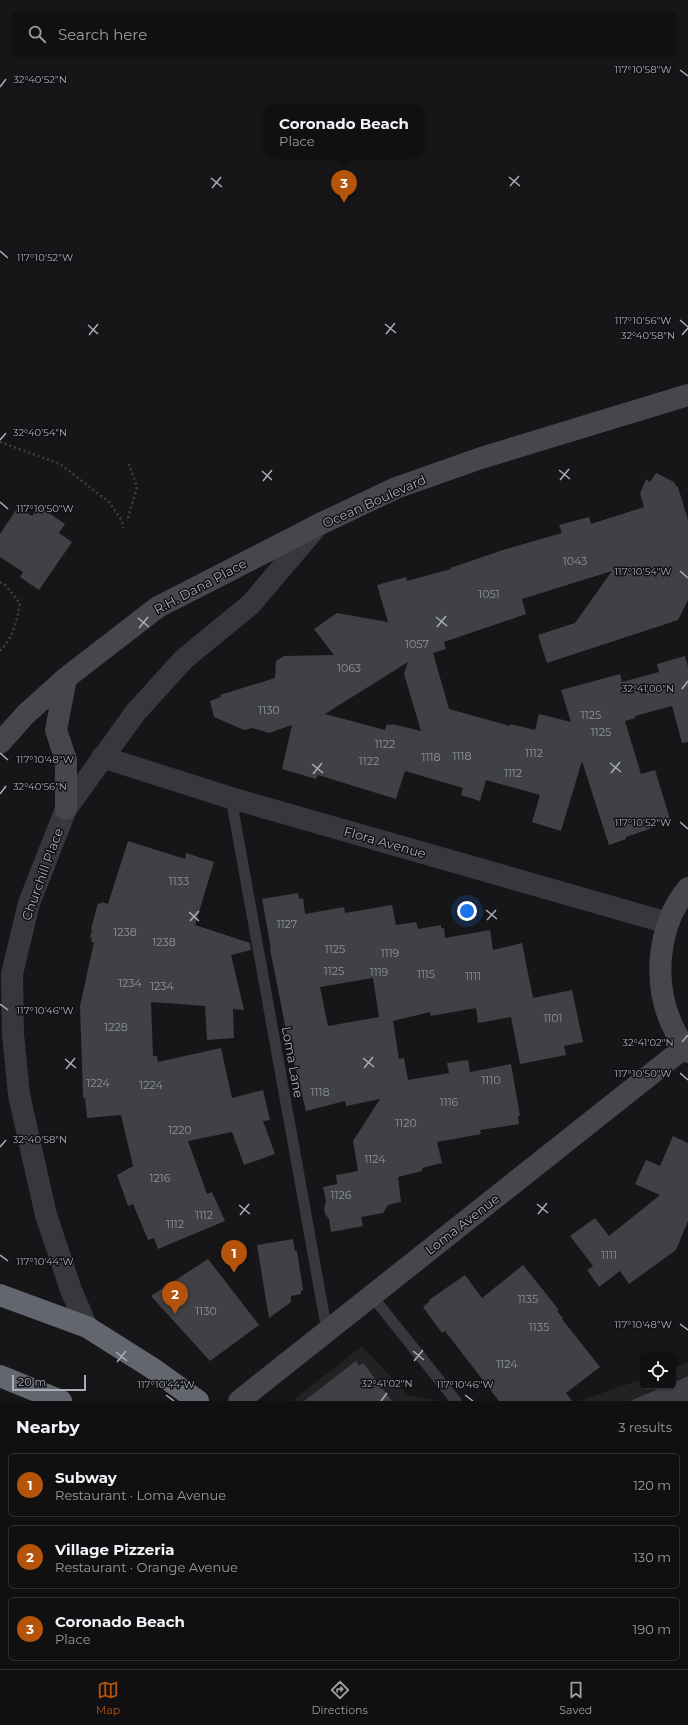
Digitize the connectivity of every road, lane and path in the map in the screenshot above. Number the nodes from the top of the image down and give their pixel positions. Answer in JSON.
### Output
{"nodes":[{"id":1,"x":688,"y":394,"type":"edge"},
{"id":2,"x":0,"y":442,"type":"edge"},
{"id":3,"x":129,"y":464,"type":"dead end"},
{"id":4,"x":128,"y":518,"type":"dead end"},
{"id":5,"x":320,"y":524,"type":"junction"},
{"id":6,"x":123,"y":528,"type":"dead end"},
{"id":7,"x":0,"y":582,"type":"edge"},
{"id":8,"x":0,"y":651,"type":"edge"},
{"id":9,"x":66,"y":678,"type":"junction"},
{"id":10,"x":0,"y":743,"type":"edge"},
{"id":11,"x":102,"y":757,"type":"junction"},
{"id":12,"x":231,"y":798,"type":"junction"},
{"id":13,"x":66,"y":809,"type":"junction"},
{"id":14,"x":688,"y":888,"type":"edge"},
{"id":15,"x":668,"y":923,"type":"junction"},
{"id":16,"x":686,"y":1050,"type":"edge"},
{"id":17,"x":0,"y":1295,"type":"edge"},
{"id":18,"x":372,"y":1296,"type":"junction"},
{"id":19,"x":86,"y":1327,"type":"junction"},
{"id":20,"x":327,"y":1331,"type":"junction"},
{"id":21,"x":0,"y":1376,"type":"edge"},
{"id":22,"x":61,"y":1401,"type":"edge"},
{"id":23,"x":198,"y":1401,"type":"edge"},
{"id":24,"x":239,"y":1401,"type":"edge"},
{"id":25,"x":456,"y":1401,"type":"edge"}],
"edges":[{"from":1,"to":5,"type":"main road","name":"Ocean Boulevard"},
{"from":2,"to":6,"type":"path"},
{"from":3,"to":4,"type":"path"},
{"from":5,"to":9,"type":"main road","name":"R.H. Dana Place"},
{"from":5,"to":11,"type":"street","name":"Ocean Boulevard"},
{"from":7,"to":8,"type":"path"},
{"from":9,"to":10,"type":"main road","name":"R.H. Dana Place"},
{"from":9,"to":13,"type":"main road"},
{"from":11,"to":12,"type":"street","name":"Flora Avenue"},
{"from":11,"to":13,"type":"street","name":"Churchill Place"},
{"from":12,"to":15,"type":"street","name":"Flora Avenue"},
{"from":12,"to":20,"type":"lane","name":"Loma Lane"},
{"from":13,"to":19,"type":"street","name":"Churchill Place"},
{"from":14,"to":15,"type":"main road"},
{"from":15,"to":16,"type":"main road"},
{"from":16,"to":18,"type":"main road","name":"Loma Avenue"},
{"from":17,"to":19,"type":"highway"},
{"from":18,"to":20,"type":"main road","name":"Loma Avenue"},
{"from":18,"to":25,"type":"lane"},
{"from":19,"to":23,"type":"highway"},
{"from":20,"to":24,"type":"main road","name":"Loma Avenue"},
{"from":21,"to":22,"type":"highway"}]}
